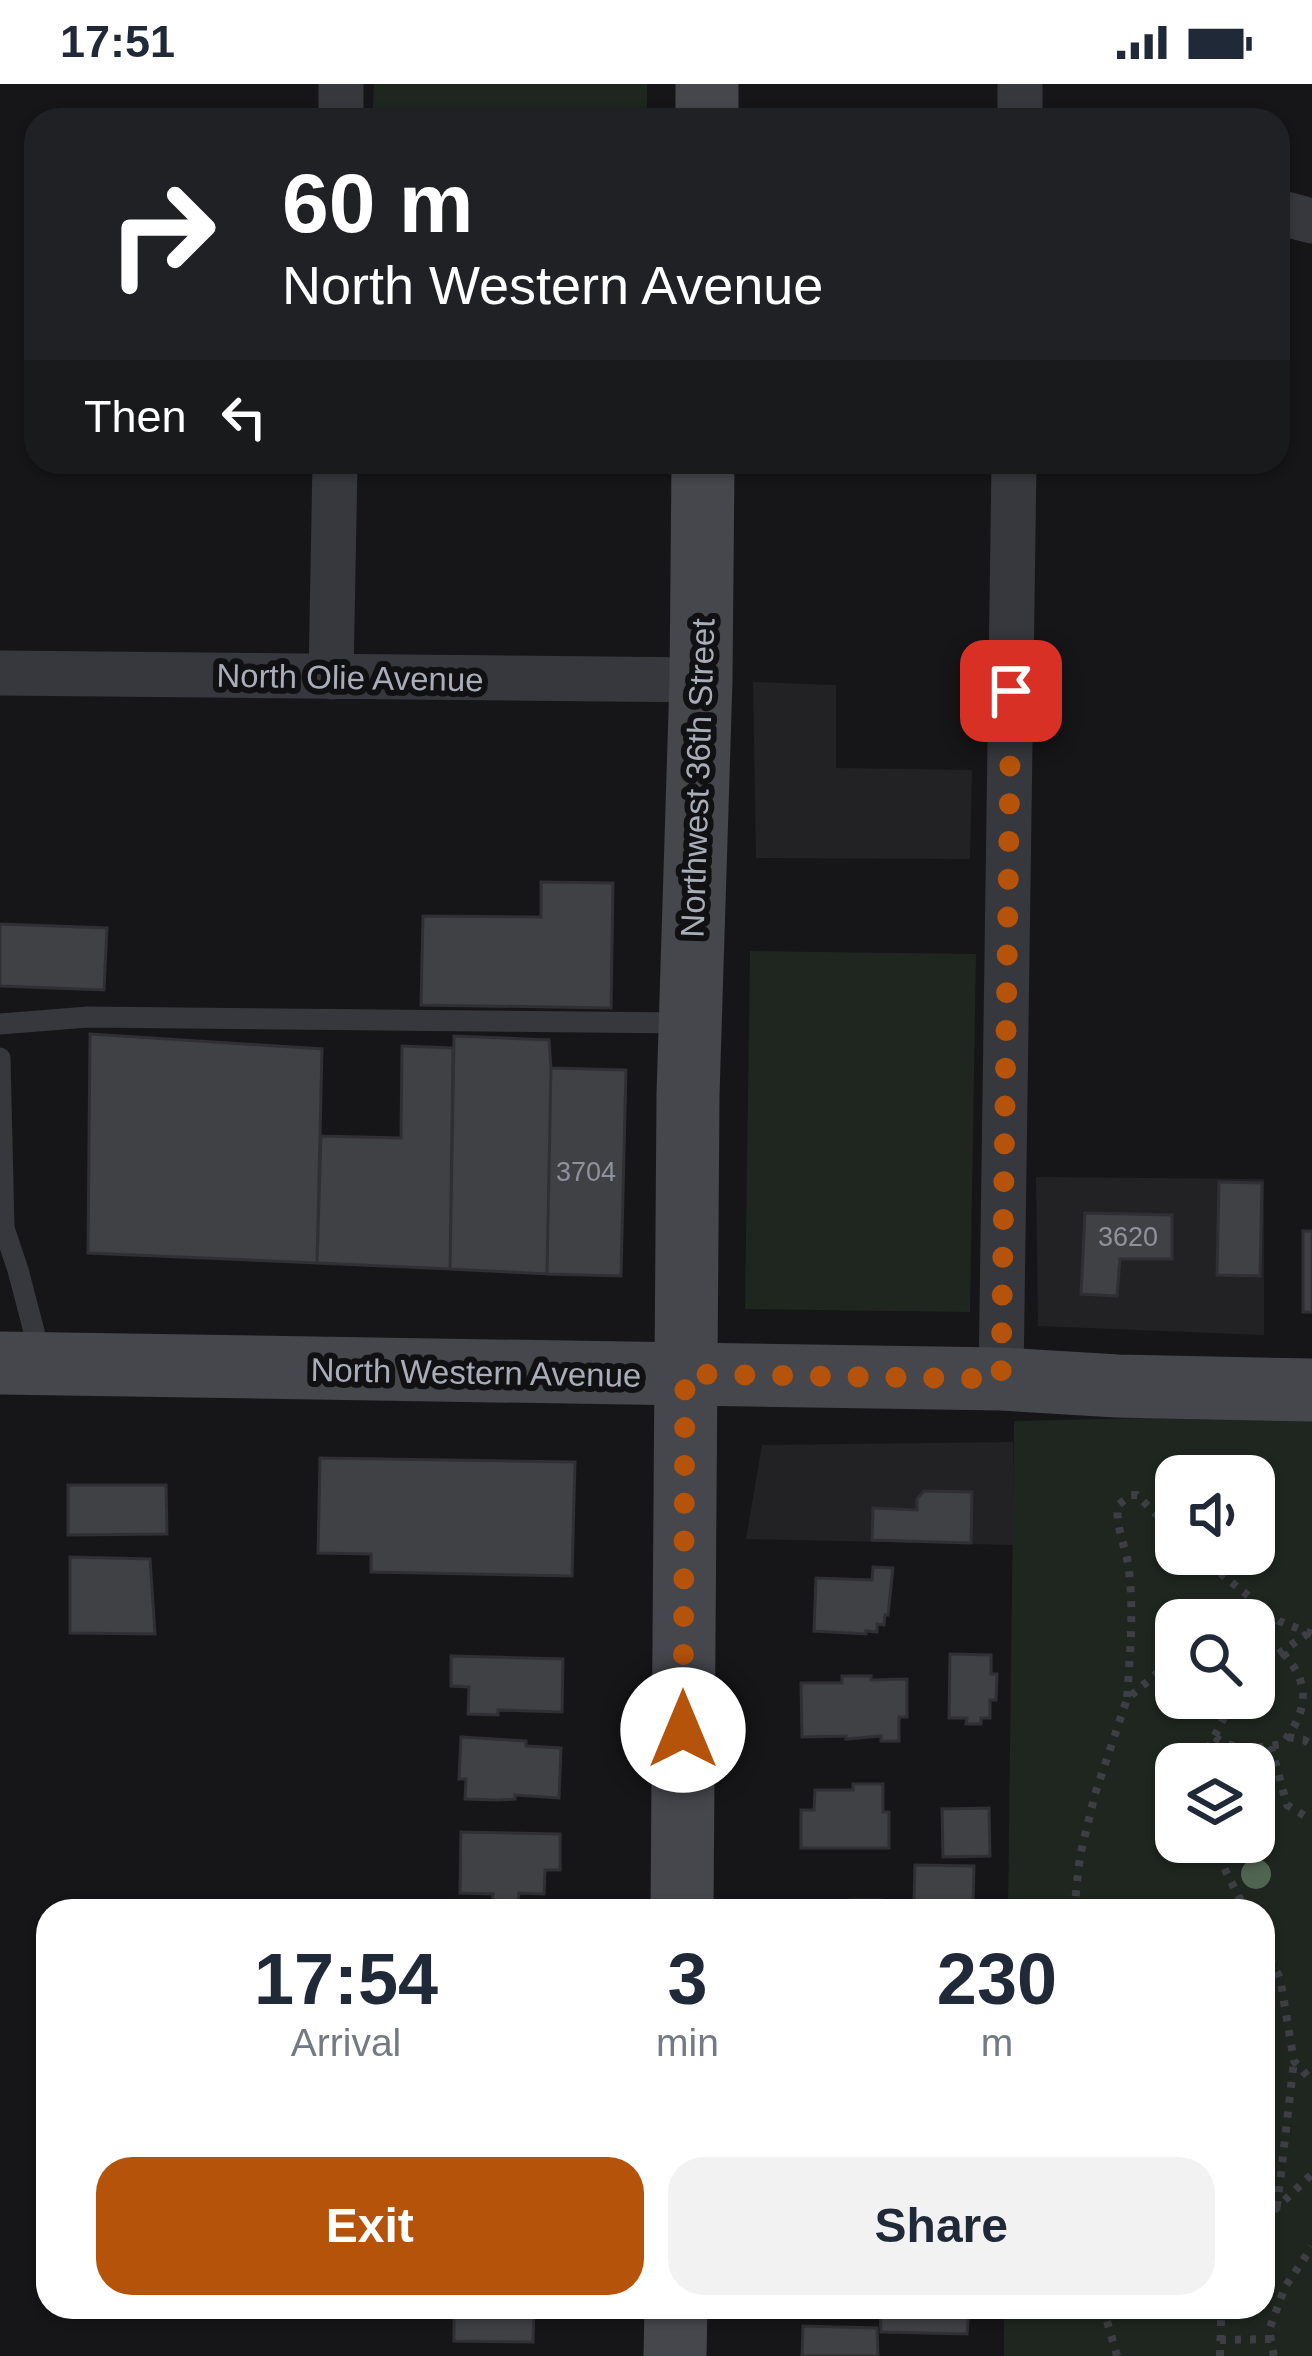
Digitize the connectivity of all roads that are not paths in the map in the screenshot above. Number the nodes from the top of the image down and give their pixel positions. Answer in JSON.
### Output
{"nodes":[{"id":1,"x":335,"y":474,"type":"edge"},
{"id":2,"x":703,"y":474,"type":"edge"},
{"id":3,"x":1015,"y":474,"type":"edge"},
{"id":4,"x":0,"y":673,"type":"edge"},
{"id":5,"x":331,"y":677,"type":"junction"},
{"id":6,"x":701,"y":680,"type":"junction"},
{"id":7,"x":690,"y":1023,"type":"junction"},
{"id":8,"x":0,"y":1024,"type":"edge"},
{"id":9,"x":0,"y":1058,"type":"edge"},
{"id":10,"x":9,"y":1269,"type":"edge"},
{"id":11,"x":21,"y":1364,"type":"edge"},
{"id":12,"x":685,"y":1374,"type":"junction"},
{"id":13,"x":1001,"y":1379,"type":"junction"},
{"id":14,"x":1312,"y":1390,"type":"edge"},
{"id":15,"x":682,"y":1899,"type":"edge"},
{"id":16,"x":676,"y":2319,"type":"edge"},
{"id":17,"x":675,"y":2356,"type":"edge"}],
"edges":[{"from":1,"to":5,"type":"street"},
{"from":2,"to":6,"type":"main road","name":"Northwest 36th Street"},
{"from":3,"to":13,"type":"street"},
{"from":4,"to":5,"type":"street","name":"North Olie Avenue"},
{"from":5,"to":6,"type":"street","name":"North Olie Avenue"},
{"from":6,"to":7,"type":"main road","name":"Northwest 36th Street"},
{"from":7,"to":8,"type":"lane"},
{"from":7,"to":12,"type":"main road","name":"Northwest 36th Street"},
{"from":9,"to":10,"type":"lane"},
{"from":10,"to":11,"type":"lane"},
{"from":11,"to":12,"type":"main road","name":"North Western Avenue"},
{"from":12,"to":13,"type":"main road","name":"North Western Avenue"},
{"from":12,"to":15,"type":"main road"},
{"from":13,"to":14,"type":"main road","name":"North Western Avenue"},
{"from":16,"to":17,"type":"main road"}]}
